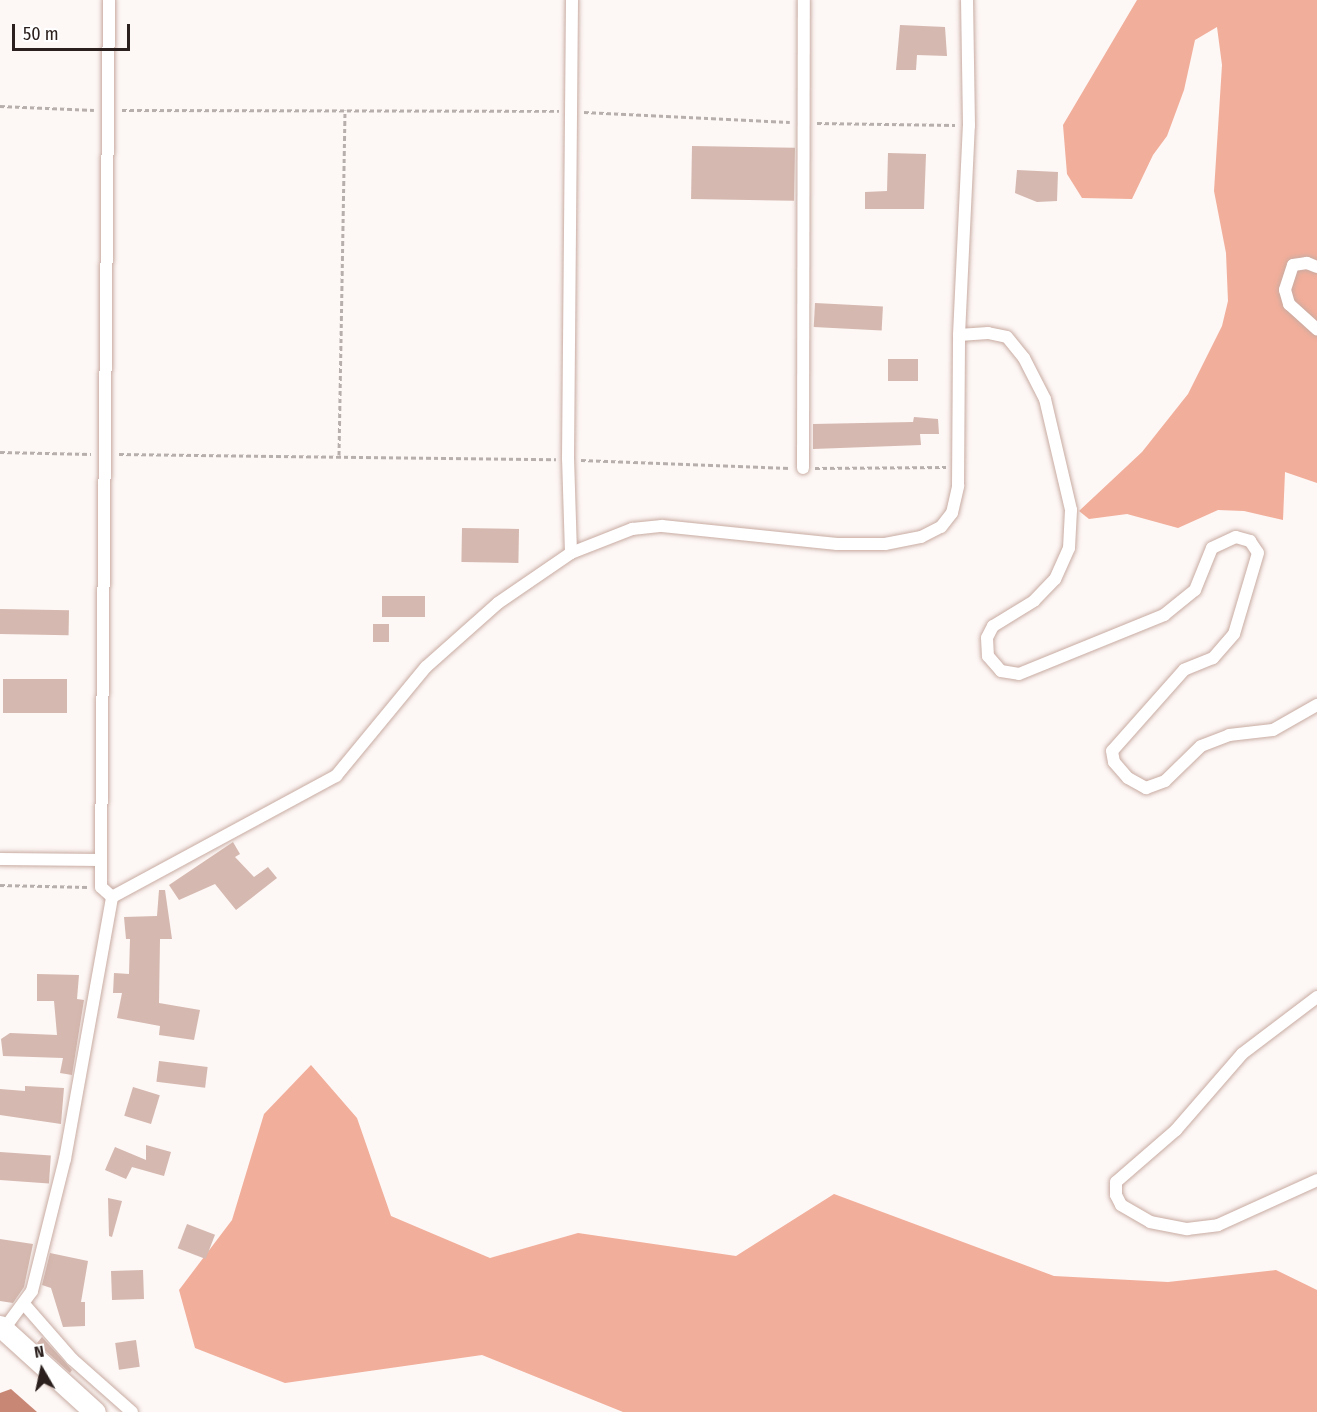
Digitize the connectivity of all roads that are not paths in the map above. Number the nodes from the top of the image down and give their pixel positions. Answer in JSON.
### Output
{"nodes":[{"id":1,"x":109,"y":0,"type":"edge"},
{"id":2,"x":572,"y":0,"type":"edge"},
{"id":3,"x":804,"y":0,"type":"edge"},
{"id":4,"x":967,"y":0,"type":"edge"},
{"id":5,"x":1317,"y":267,"type":"edge"},
{"id":6,"x":1317,"y":328,"type":"edge"},
{"id":7,"x":959,"y":334,"type":"junction"},
{"id":8,"x":803,"y":468,"type":"road end"},
{"id":9,"x":571,"y":553,"type":"junction"},
{"id":10,"x":1317,"y":705,"type":"edge"},
{"id":11,"x":0,"y":859,"type":"edge"},
{"id":12,"x":101,"y":860,"type":"junction"},
{"id":13,"x":112,"y":897,"type":"junction"},
{"id":14,"x":1317,"y":997,"type":"edge"},
{"id":15,"x":1317,"y":1180,"type":"edge"},
{"id":16,"x":24,"y":1304,"type":"junction"},
{"id":17,"x":2,"y":1327,"type":"edge"},
{"id":18,"x":94,"y":1412,"type":"edge"},
{"id":19,"x":132,"y":1412,"type":"edge"}],
"edges":[{"from":1,"to":12,"type":"street"},
{"from":2,"to":9,"type":"street"},
{"from":3,"to":8,"type":"street"},
{"from":4,"to":7,"type":"street"},
{"from":5,"to":6,"type":"street"},
{"from":7,"to":9,"type":"street"},
{"from":7,"to":10,"type":"street"},
{"from":9,"to":13,"type":"street"},
{"from":11,"to":12,"type":"street"},
{"from":12,"to":13,"type":"street"},
{"from":13,"to":16,"type":"street"},
{"from":14,"to":15,"type":"street"},
{"from":16,"to":17,"type":"street"},
{"from":16,"to":19,"type":"street"},
{"from":17,"to":18,"type":"highway"}]}
